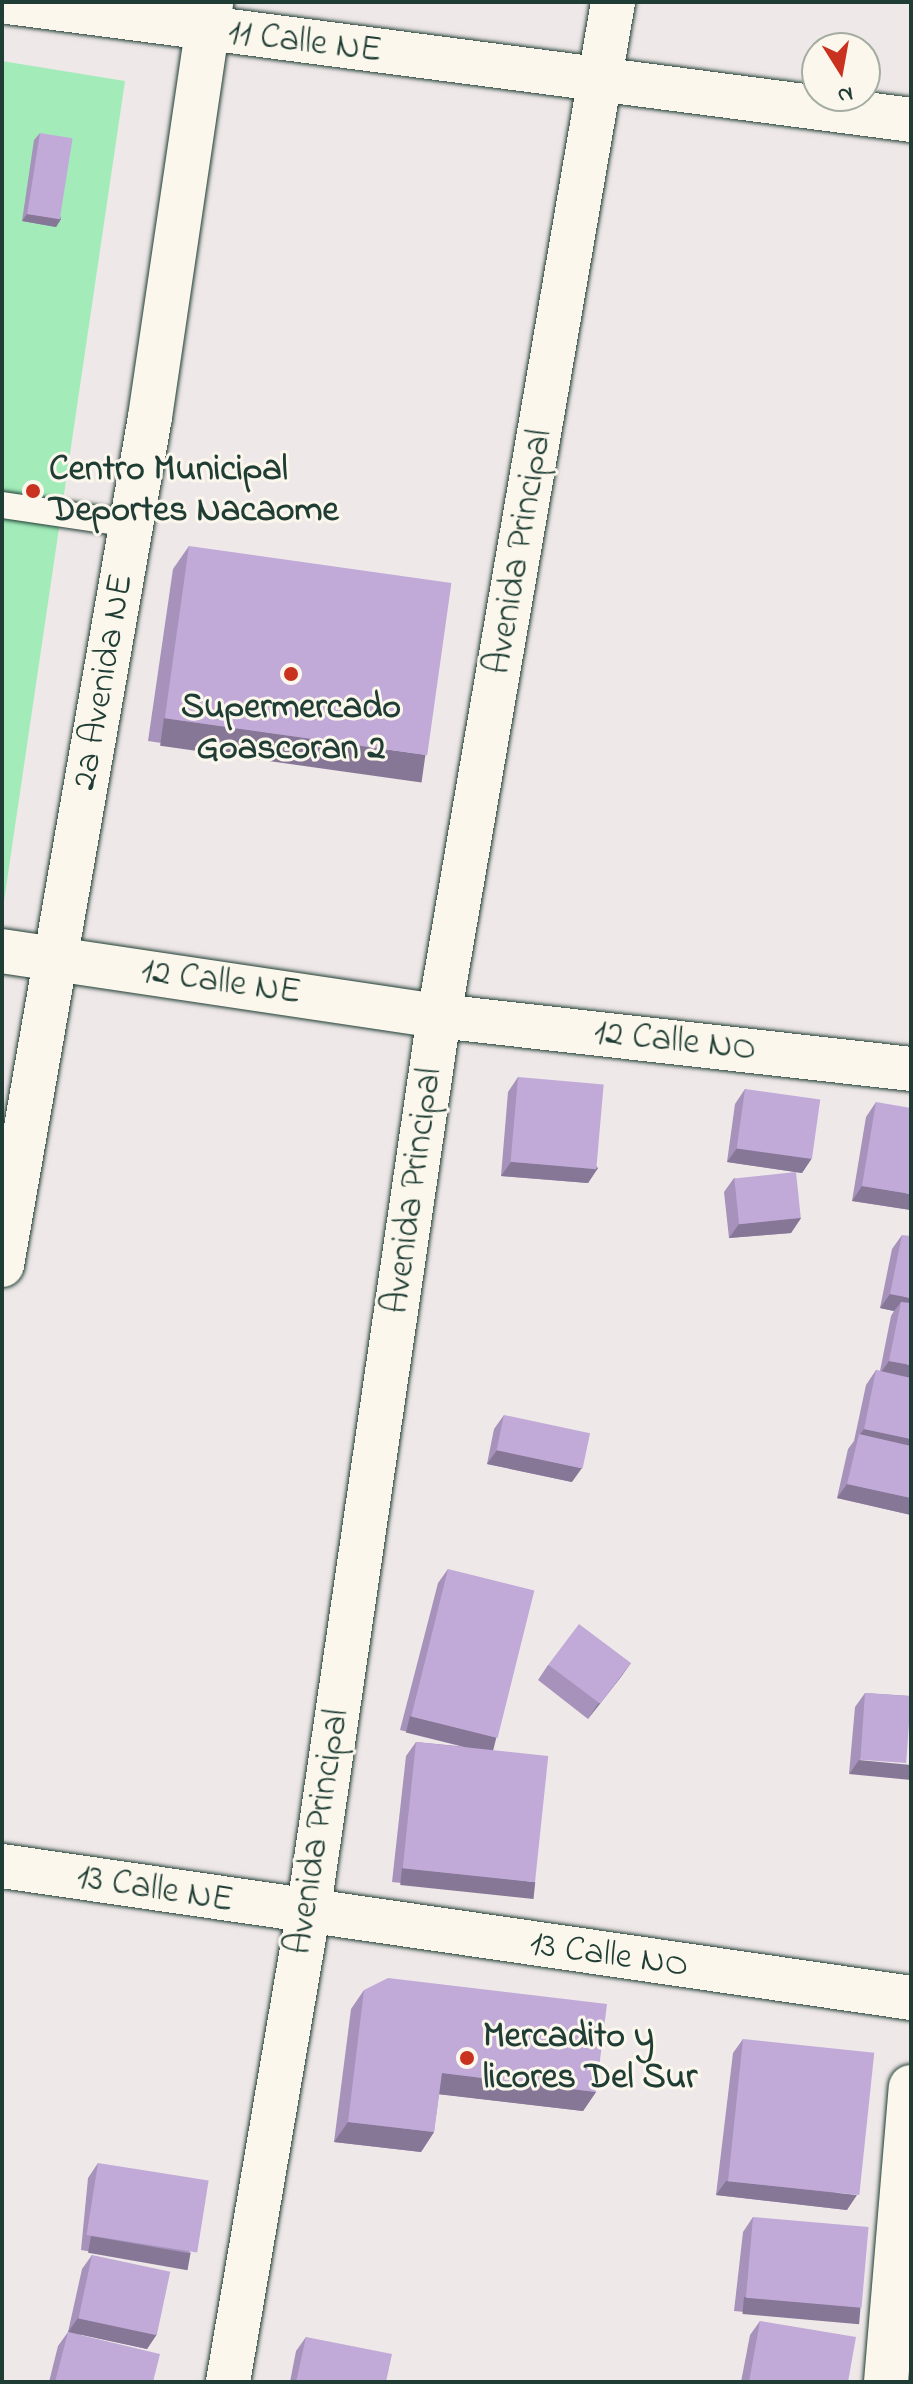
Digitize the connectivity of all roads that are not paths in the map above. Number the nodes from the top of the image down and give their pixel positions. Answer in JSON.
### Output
{"nodes":[{"id":1,"x":8,"y":2,"type":"edge"},
{"id":2,"x":613,"y":2,"type":"edge"},
{"id":3,"x":209,"y":16,"type":"edge"},
{"id":4,"x":601,"y":81,"type":"junction"},
{"id":5,"x":911,"y":120,"type":"edge"},
{"id":6,"x":2,"y":505,"type":"edge"},
{"id":7,"x":131,"y":524,"type":"junction"},
{"id":8,"x":2,"y":951,"type":"edge"},
{"id":9,"x":56,"y":958,"type":"junction"},
{"id":10,"x":439,"y":1016,"type":"junction"},
{"id":11,"x":911,"y":1069,"type":"edge"},
{"id":12,"x":2,"y":1265,"type":"edge"},
{"id":13,"x":2,"y":1866,"type":"edge"},
{"id":14,"x":308,"y":1914,"type":"junction"},
{"id":15,"x":911,"y":1998,"type":"edge"},
{"id":16,"x":911,"y":2087,"type":"edge"},
{"id":17,"x":228,"y":2382,"type":"edge"},
{"id":18,"x":886,"y":2382,"type":"edge"}],
"edges":[{"from":1,"to":3,"type":"street","name":"11 Calle NE"},
{"from":2,"to":4,"type":"street","name":"Avenida Principal"},
{"from":3,"to":4,"type":"street","name":"11 Calle NE"},
{"from":3,"to":7,"type":"street","name":"2a Avenida NE"},
{"from":4,"to":5,"type":"street","name":"11 Calle NE"},
{"from":4,"to":10,"type":"street","name":"Avenida Principal"},
{"from":6,"to":7,"type":"lane"},
{"from":7,"to":9,"type":"street","name":"2a Avenida NE"},
{"from":8,"to":9,"type":"street","name":"12 Calle NE"},
{"from":9,"to":10,"type":"street","name":"12 Calle NE"},
{"from":9,"to":12,"type":"street","name":"2a Avenida NE"},
{"from":10,"to":11,"type":"street","name":"12 Calle NO"},
{"from":10,"to":14,"type":"street","name":"Avenida Principal"},
{"from":13,"to":14,"type":"street","name":"13 Calle NE"},
{"from":14,"to":15,"type":"street","name":"13 Calle NO"},
{"from":14,"to":17,"type":"street","name":"Avenida Principal"},
{"from":16,"to":18,"type":"street"}]}
